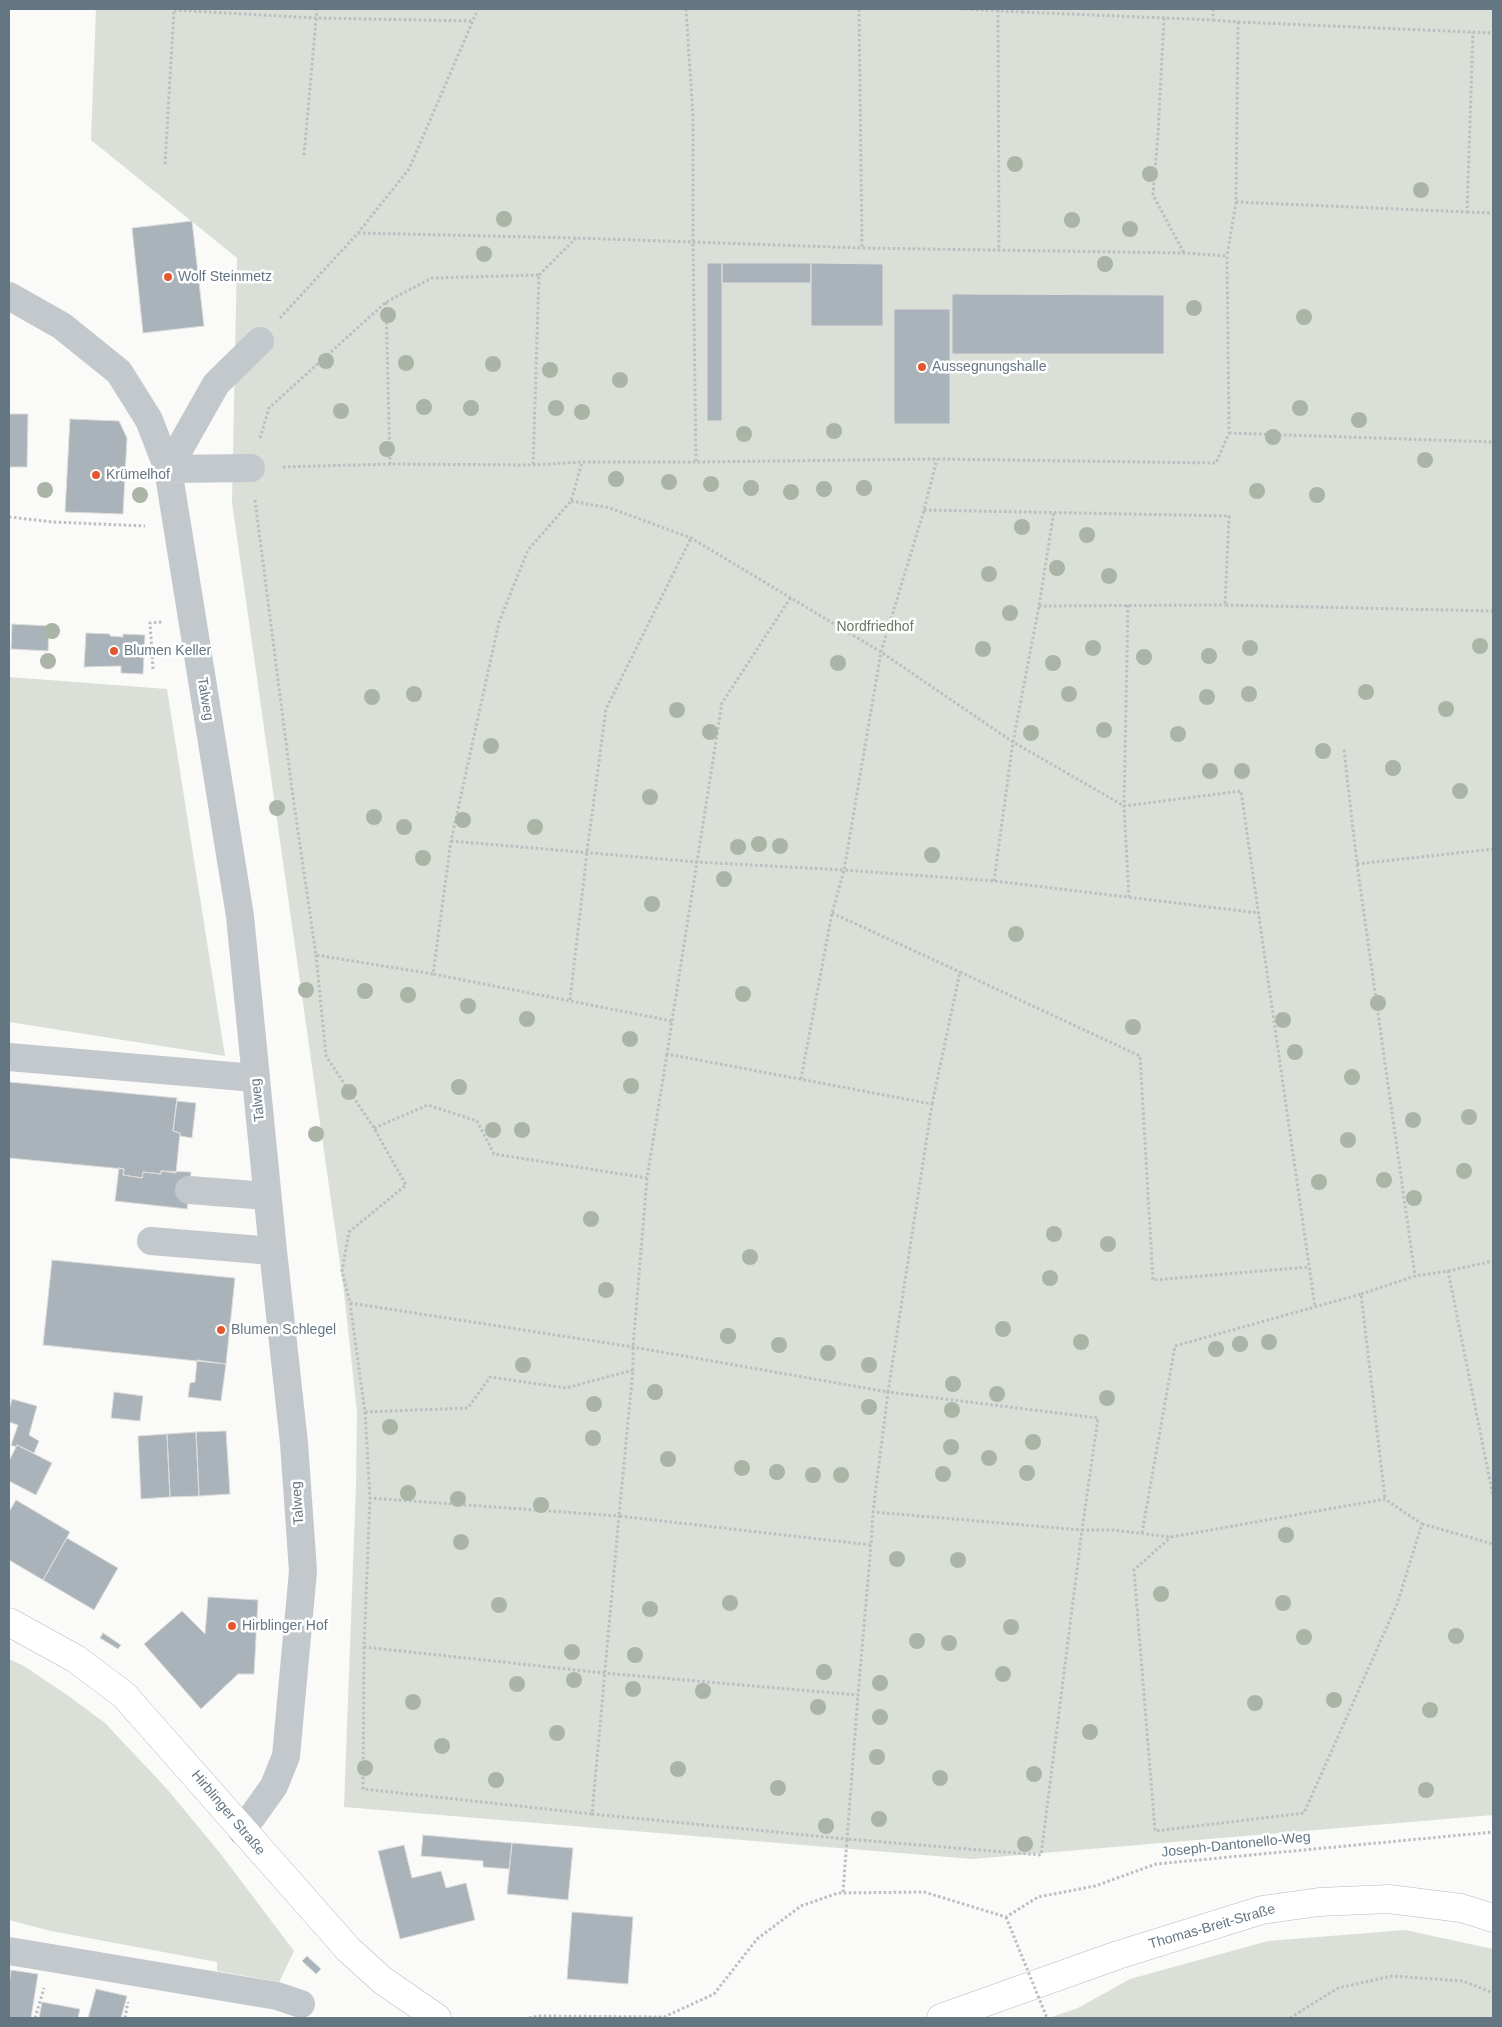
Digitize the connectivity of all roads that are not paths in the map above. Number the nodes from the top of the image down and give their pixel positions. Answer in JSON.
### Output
{"nodes":[{"id":1,"x":9,"y":296,"type":"edge"},
{"id":2,"x":260,"y":341,"type":"road end"},
{"id":3,"x":251,"y":468,"type":"road end"},
{"id":4,"x":168,"y":469,"type":"junction"},
{"id":5,"x":9,"y":1057,"type":"edge"},
{"id":6,"x":255,"y":1078,"type":"junction"},
{"id":7,"x":189,"y":1190,"type":"dead end"},
{"id":8,"x":267,"y":1196,"type":"junction"},
{"id":9,"x":150,"y":1241,"type":"dead end"},
{"id":10,"x":273,"y":1252,"type":"junction"},
{"id":11,"x":9,"y":1622,"type":"edge"},
{"id":12,"x":242,"y":1831,"type":"junction"},
{"id":13,"x":1493,"y":1918,"type":"edge"},
{"id":14,"x":9,"y":1951,"type":"edge"},
{"id":15,"x":301,"y":2004,"type":"dead end"},
{"id":16,"x":437,"y":2018,"type":"edge"},
{"id":17,"x":941,"y":2018,"type":"edge"}],
"edges":[{"from":1,"to":4,"type":"street","name":"Talweg"},
{"from":2,"to":4,"type":"street"},
{"from":3,"to":4,"type":"street"},
{"from":4,"to":6,"type":"street","name":"Talweg"},
{"from":5,"to":6,"type":"street"},
{"from":6,"to":8,"type":"street","name":"Talweg"},
{"from":7,"to":8,"type":"street"},
{"from":8,"to":10,"type":"street","name":"Talweg"},
{"from":9,"to":10,"type":"street"},
{"from":10,"to":12,"type":"street","name":"Talweg"},
{"from":11,"to":12,"type":"main road","name":"Hirblinger Straße"},
{"from":12,"to":16,"type":"main road","name":"Hirblinger Straße"},
{"from":13,"to":17,"type":"main road","name":"Thomas-Breit-Straße"},
{"from":14,"to":15,"type":"street"}]}
